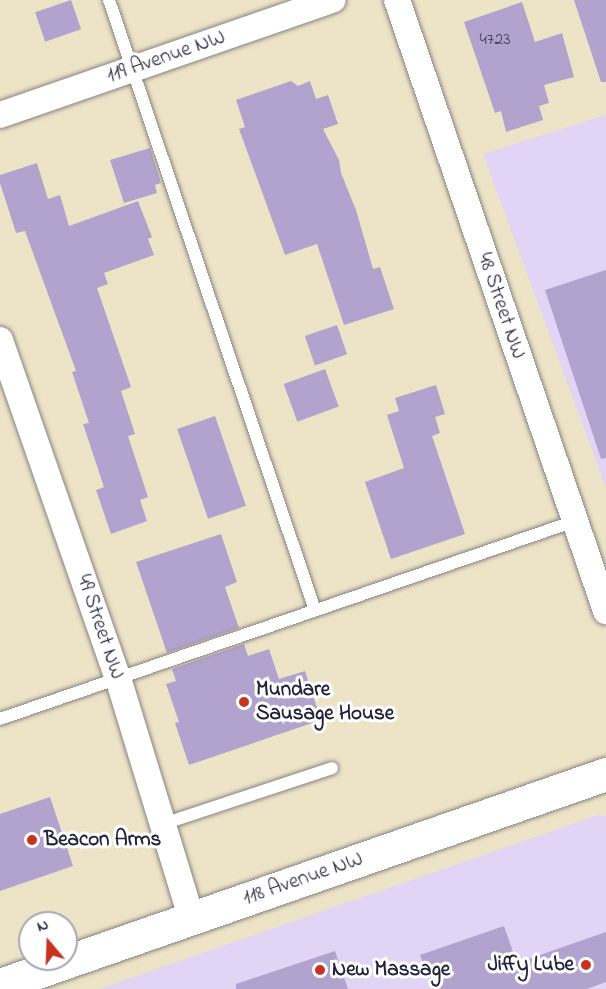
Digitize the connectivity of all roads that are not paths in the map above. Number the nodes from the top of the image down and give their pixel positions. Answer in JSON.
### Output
{"nodes":[{"id":1,"x":109,"y":0,"type":"edge"},
{"id":2,"x":333,"y":0,"type":"edge"},
{"id":3,"x":397,"y":0,"type":"edge"},
{"id":4,"x":133,"y":69,"type":"junction"},
{"id":5,"x":0,"y":115,"type":"edge"},
{"id":6,"x":0,"y":340,"type":"edge"},
{"id":7,"x":575,"y":521,"type":"junction"},
{"id":8,"x":605,"y":603,"type":"edge"},
{"id":9,"x":315,"y":610,"type":"junction"},
{"id":10,"x":118,"y":678,"type":"junction"},
{"id":11,"x":0,"y":719,"type":"edge"},
{"id":12,"x":332,"y":768,"type":"dead end"},
{"id":13,"x":606,"y":774,"type":"edge"},
{"id":14,"x":163,"y":824,"type":"junction"},
{"id":15,"x":191,"y":917,"type":"junction"},
{"id":16,"x":0,"y":985,"type":"edge"}],
"edges":[{"from":1,"to":4,"type":"lane"},
{"from":2,"to":4,"type":"street","name":"119 Avenue NW"},
{"from":3,"to":7,"type":"street","name":"48 Street NW"},
{"from":4,"to":5,"type":"street","name":"119 Avenue NW"},
{"from":4,"to":9,"type":"lane"},
{"from":6,"to":10,"type":"street","name":"49 Street NW"},
{"from":7,"to":8,"type":"street","name":"48 Street NW"},
{"from":7,"to":9,"type":"lane"},
{"from":9,"to":10,"type":"lane"},
{"from":10,"to":11,"type":"lane"},
{"from":10,"to":14,"type":"street","name":"49 Street NW"},
{"from":12,"to":14,"type":"lane"},
{"from":13,"to":15,"type":"main road","name":"118 Avenue NW"},
{"from":14,"to":15,"type":"street","name":"49 Street NW"},
{"from":15,"to":16,"type":"main road","name":"118 Avenue NW"}]}
